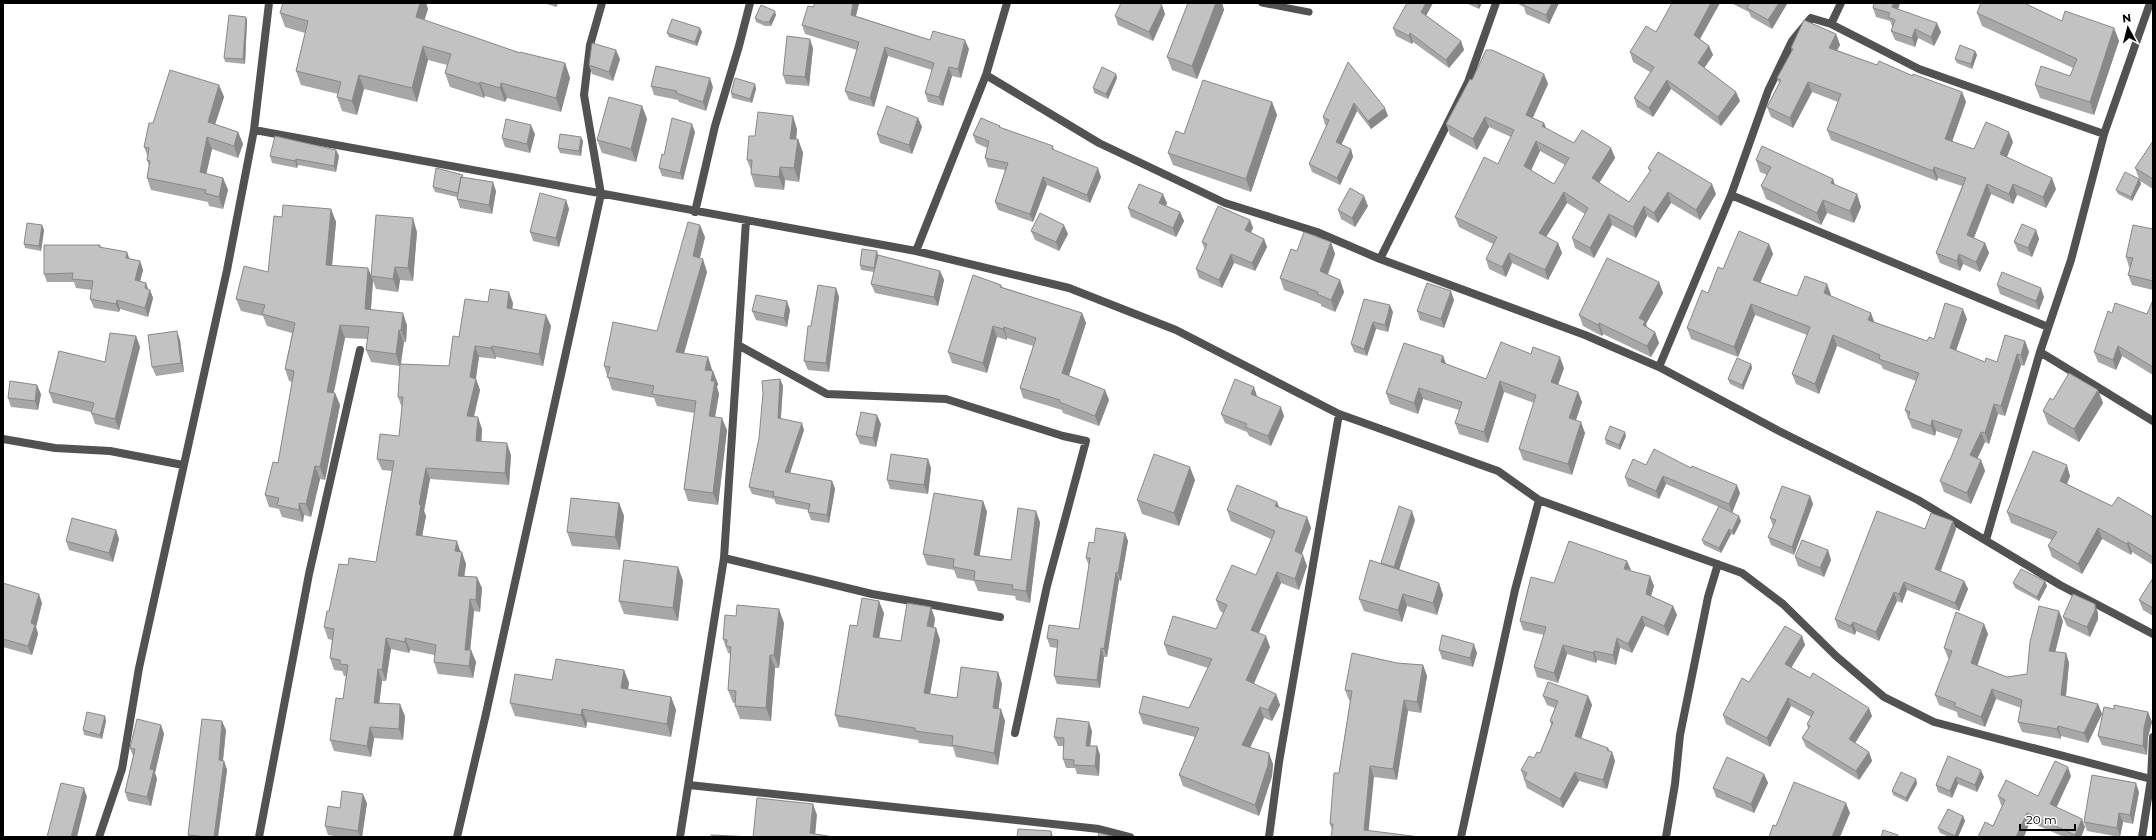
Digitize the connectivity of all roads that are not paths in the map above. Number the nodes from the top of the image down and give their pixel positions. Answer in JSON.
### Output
{"nodes":[{"id":1,"x":269,"y":3,"type":"edge"},
{"id":2,"x":602,"y":3,"type":"edge"},
{"id":3,"x":750,"y":3,"type":"edge"},
{"id":4,"x":1007,"y":3,"type":"edge"},
{"id":5,"x":1262,"y":3,"type":"edge"},
{"id":6,"x":1496,"y":3,"type":"edge"},
{"id":7,"x":1841,"y":3,"type":"edge"},
{"id":8,"x":2150,"y":3,"type":"edge"},
{"id":9,"x":1309,"y":12,"type":"dead end"},
{"id":10,"x":1831,"y":24,"type":"junction"},
{"id":11,"x":986,"y":75,"type":"junction"},
{"id":12,"x":254,"y":130,"type":"junction"},
{"id":13,"x":2104,"y":134,"type":"junction"},
{"id":14,"x":601,"y":194,"type":"junction"},
{"id":15,"x":1731,"y":195,"type":"junction"},
{"id":16,"x":695,"y":212,"type":"junction"},
{"id":17,"x":746,"y":221,"type":"junction"},
{"id":18,"x":916,"y":250,"type":"junction"},
{"id":19,"x":1380,"y":259,"type":"junction"},
{"id":20,"x":2048,"y":327,"type":"junction"},
{"id":21,"x":738,"y":345,"type":"junction"},
{"id":22,"x":360,"y":350,"type":"dead end"},
{"id":23,"x":2040,"y":352,"type":"junction"},
{"id":24,"x":1659,"y":367,"type":"junction"},
{"id":25,"x":1339,"y":414,"type":"junction"},
{"id":26,"x":2153,"y":421,"type":"edge"},
{"id":27,"x":3,"y":439,"type":"edge"},
{"id":28,"x":183,"y":465,"type":"junction"},
{"id":29,"x":1539,"y":500,"type":"junction"},
{"id":30,"x":1986,"y":540,"type":"junction"},
{"id":31,"x":724,"y":558,"type":"junction"},
{"id":32,"x":1718,"y":564,"type":"junction"},
{"id":33,"x":1000,"y":617,"type":"dead end"},
{"id":34,"x":2153,"y":634,"type":"edge"},
{"id":35,"x":1015,"y":733,"type":"dead end"},
{"id":36,"x":2153,"y":737,"type":"edge"},
{"id":37,"x":2151,"y":779,"type":"junction"},
{"id":38,"x":689,"y":785,"type":"junction"},
{"id":39,"x":99,"y":837,"type":"edge"},
{"id":40,"x":259,"y":837,"type":"edge"},
{"id":41,"x":456,"y":837,"type":"edge"},
{"id":42,"x":680,"y":837,"type":"edge"},
{"id":43,"x":1130,"y":837,"type":"edge"},
{"id":44,"x":1269,"y":837,"type":"edge"},
{"id":45,"x":1461,"y":837,"type":"edge"},
{"id":46,"x":1666,"y":837,"type":"edge"},
{"id":47,"x":2142,"y":837,"type":"edge"}],
"edges":[{"from":1,"to":12,"type":"street"},
{"from":2,"to":14,"type":"street"},
{"from":3,"to":16,"type":"street"},
{"from":4,"to":11,"type":"street"},
{"from":5,"to":9,"type":"lane"},
{"from":6,"to":19,"type":"street"},
{"from":7,"to":10,"type":"street"},
{"from":8,"to":13,"type":"street"},
{"from":10,"to":13,"type":"street"},
{"from":10,"to":15,"type":"street"},
{"from":11,"to":18,"type":"street"},
{"from":11,"to":19,"type":"street"},
{"from":12,"to":14,"type":"street"},
{"from":12,"to":28,"type":"street"},
{"from":13,"to":20,"type":"street"},
{"from":14,"to":16,"type":"street"},
{"from":14,"to":41,"type":"street"},
{"from":15,"to":20,"type":"street"},
{"from":15,"to":24,"type":"street"},
{"from":16,"to":17,"type":"street"},
{"from":17,"to":18,"type":"street"},
{"from":17,"to":21,"type":"street"},
{"from":18,"to":25,"type":"street"},
{"from":19,"to":24,"type":"street"},
{"from":20,"to":23,"type":"street"},
{"from":21,"to":31,"type":"street"},
{"from":21,"to":35,"type":"street"},
{"from":22,"to":40,"type":"street"},
{"from":23,"to":26,"type":"street"},
{"from":23,"to":30,"type":"street"},
{"from":24,"to":30,"type":"street"},
{"from":25,"to":29,"type":"street"},
{"from":25,"to":44,"type":"street"},
{"from":27,"to":28,"type":"street"},
{"from":28,"to":39,"type":"street"},
{"from":29,"to":32,"type":"street"},
{"from":29,"to":45,"type":"street"},
{"from":30,"to":34,"type":"street"},
{"from":31,"to":33,"type":"street"},
{"from":31,"to":38,"type":"street"},
{"from":32,"to":37,"type":"street"},
{"from":32,"to":46,"type":"street"},
{"from":36,"to":37,"type":"street"},
{"from":37,"to":47,"type":"street"},
{"from":38,"to":42,"type":"street"},
{"from":38,"to":43,"type":"street"}]}
